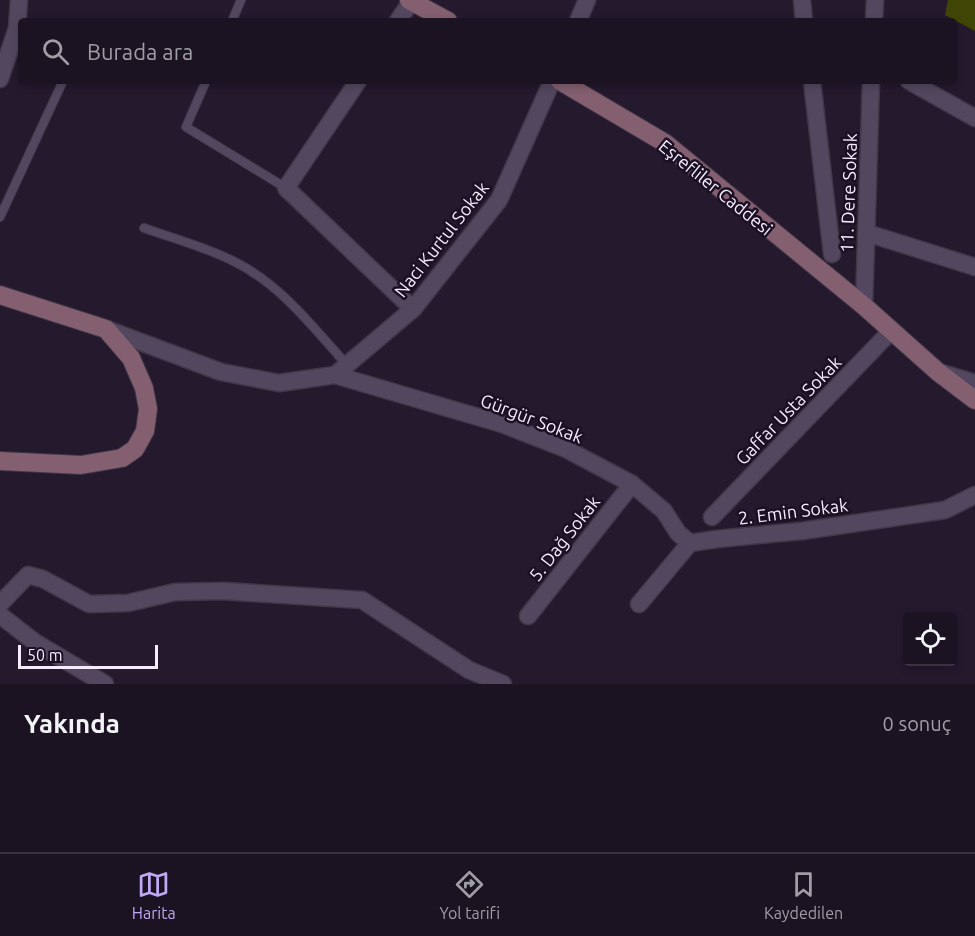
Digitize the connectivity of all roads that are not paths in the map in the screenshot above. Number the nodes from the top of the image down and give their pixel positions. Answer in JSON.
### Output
{"nodes":[{"id":1,"x":19,"y":0,"type":"edge"},
{"id":2,"x":241,"y":0,"type":"edge"},
{"id":3,"x":411,"y":0,"type":"edge"},
{"id":4,"x":587,"y":0,"type":"edge"},
{"id":5,"x":802,"y":0,"type":"edge"},
{"id":6,"x":875,"y":0,"type":"edge"},
{"id":7,"x":233,"y":18,"type":"edge"},
{"id":8,"x":400,"y":18,"type":"edge"},
{"id":9,"x":443,"y":18,"type":"edge"},
{"id":10,"x":579,"y":18,"type":"edge"},
{"id":11,"x":804,"y":18,"type":"edge"},
{"id":12,"x":874,"y":18,"type":"edge"},
{"id":13,"x":0,"y":79,"type":"edge"},
{"id":14,"x":62,"y":84,"type":"edge"},
{"id":15,"x":205,"y":84,"type":"edge"},
{"id":16,"x":355,"y":84,"type":"edge"},
{"id":17,"x":551,"y":84,"type":"edge"},
{"id":18,"x":565,"y":84,"type":"edge"},
{"id":19,"x":812,"y":84,"type":"edge"},
{"id":20,"x":871,"y":84,"type":"edge"},
{"id":21,"x":914,"y":84,"type":"edge"},
{"id":22,"x":975,"y":118,"type":"edge"},
{"id":23,"x":286,"y":188,"type":"junction"},
{"id":24,"x":0,"y":217,"type":"edge"},
{"id":25,"x":144,"y":228,"type":"dead end"},
{"id":26,"x":867,"y":233,"type":"junction"},
{"id":27,"x":832,"y":254,"type":"dead end"},
{"id":28,"x":975,"y":267,"type":"edge"},
{"id":29,"x":0,"y":295,"type":"edge"},
{"id":30,"x":864,"y":306,"type":"junction"},
{"id":31,"x":413,"y":309,"type":"junction"},
{"id":32,"x":106,"y":329,"type":"junction"},
{"id":33,"x":892,"y":330,"type":"junction"},
{"id":34,"x":341,"y":370,"type":"junction"},
{"id":35,"x":938,"y":372,"type":"junction"},
{"id":36,"x":975,"y":383,"type":"edge"},
{"id":37,"x":975,"y":399,"type":"edge"},
{"id":38,"x":0,"y":461,"type":"edge"},
{"id":39,"x":632,"y":484,"type":"junction"},
{"id":40,"x":975,"y":495,"type":"edge"},
{"id":41,"x":712,"y":517,"type":"dead end"},
{"id":42,"x":690,"y":543,"type":"junction"},
{"id":43,"x":0,"y":604,"type":"edge"},
{"id":44,"x":639,"y":604,"type":"dead end"},
{"id":45,"x":0,"y":615,"type":"edge"},
{"id":46,"x":528,"y":616,"type":"dead end"},
{"id":47,"x":105,"y":684,"type":"edge"},
{"id":48,"x":503,"y":684,"type":"edge"}],
"edges":[{"from":1,"to":13,"type":"street"},
{"from":2,"to":7,"type":"lane"},
{"from":3,"to":8,"type":"street"},
{"from":3,"to":9,"type":"main road"},
{"from":4,"to":10,"type":"street"},
{"from":5,"to":11,"type":"street"},
{"from":6,"to":12,"type":"street"},
{"from":14,"to":24,"type":"lane"},
{"from":15,"to":23,"type":"lane"},
{"from":16,"to":23,"type":"street"},
{"from":17,"to":31,"type":"street","name":"Naci Kurtul Sokak"},
{"from":18,"to":30,"type":"main road","name":"Eşrefliler Caddesi"},
{"from":19,"to":27,"type":"street"},
{"from":20,"to":26,"type":"street","name":"11. Dere Sokak"},
{"from":21,"to":22,"type":"street"},
{"from":23,"to":31,"type":"street"},
{"from":25,"to":34,"type":"lane"},
{"from":26,"to":28,"type":"street"},
{"from":26,"to":30,"type":"street","name":"11. Dere Sokak"},
{"from":29,"to":32,"type":"main road"},
{"from":30,"to":33,"type":"main road","name":"Eşrefliler Caddesi"},
{"from":31,"to":34,"type":"street","name":"Naci Kurtul Sokak"},
{"from":32,"to":34,"type":"street"},
{"from":32,"to":38,"type":"main road"},
{"from":33,"to":35,"type":"main road","name":"Eşrefliler Caddesi"},
{"from":33,"to":41,"type":"street","name":"Gaffar Usta Sokak"},
{"from":34,"to":39,"type":"street","name":"Gürgür Sokak"},
{"from":35,"to":36,"type":"street"},
{"from":35,"to":37,"type":"main road","name":"Eşrefliler Caddesi"},
{"from":39,"to":42,"type":"street","name":"Gürgür Sokak"},
{"from":39,"to":46,"type":"street","name":"5. Dağ Sokak"},
{"from":40,"to":42,"type":"street","name":"2. Emin Sokak"},
{"from":42,"to":44,"type":"street"},
{"from":43,"to":48,"type":"street"},
{"from":45,"to":47,"type":"street"}]}
